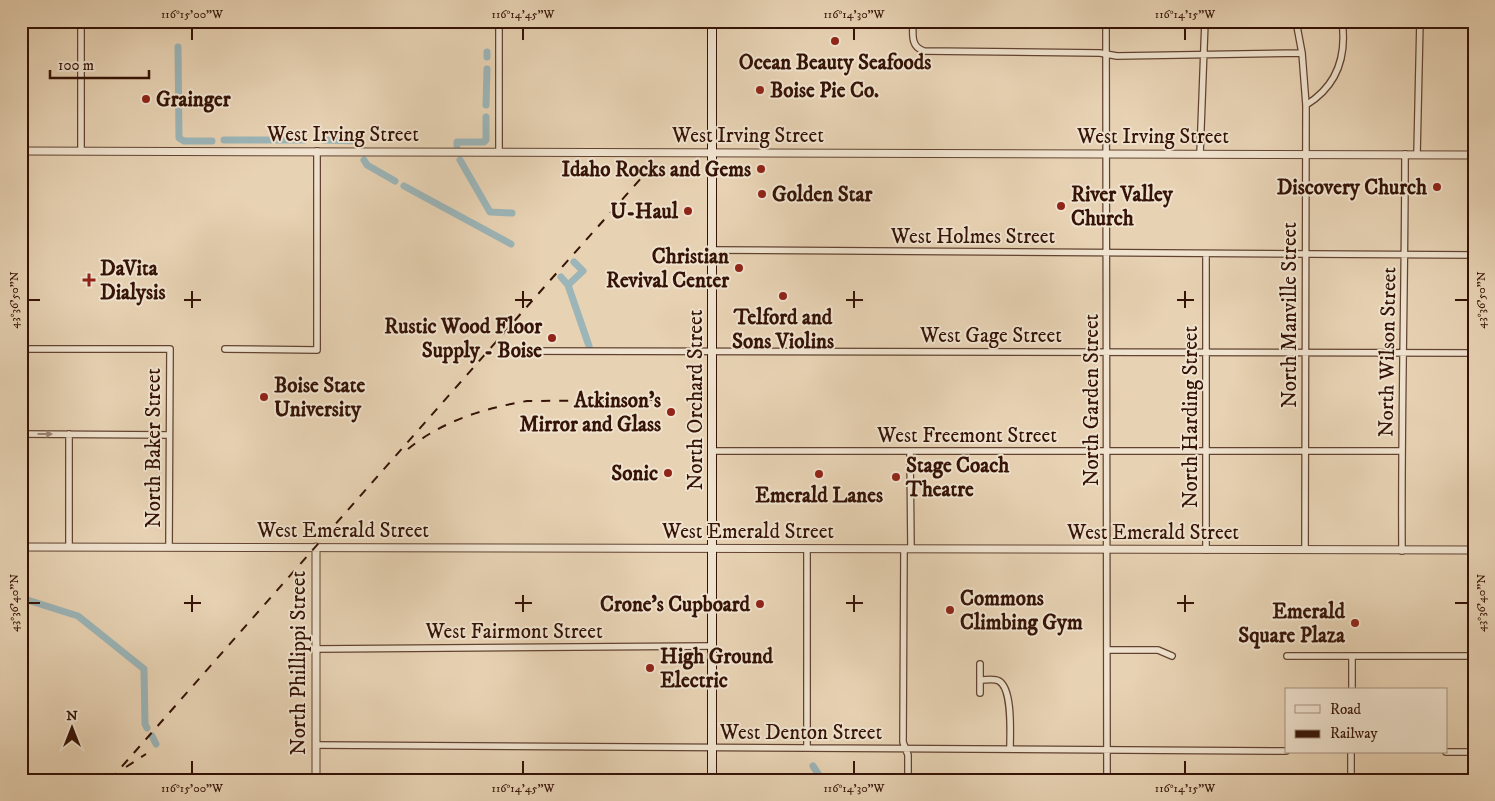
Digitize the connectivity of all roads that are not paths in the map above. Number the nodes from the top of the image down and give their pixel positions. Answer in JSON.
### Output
{"nodes":[{"id":1,"x":81,"y":21,"type":"edge"},
{"id":2,"x":498,"y":21,"type":"edge"},
{"id":3,"x":712,"y":21,"type":"edge"},
{"id":4,"x":913,"y":21,"type":"edge"},
{"id":5,"x":1106,"y":21,"type":"edge"},
{"id":6,"x":1205,"y":21,"type":"edge"},
{"id":7,"x":1296,"y":21,"type":"edge"},
{"id":8,"x":1342,"y":21,"type":"edge"},
{"id":9,"x":1420,"y":21,"type":"edge"},
{"id":10,"x":1466,"y":21,"type":"edge"},
{"id":11,"x":1474,"y":26,"type":"edge"},
{"id":12,"x":1106,"y":53,"type":"junction"},
{"id":13,"x":1302,"y":53,"type":"junction"},
{"id":14,"x":1203,"y":54,"type":"junction"},
{"id":15,"x":1306,"y":105,"type":"junction"},
{"id":16,"x":21,"y":150,"type":"edge"},
{"id":17,"x":81,"y":151,"type":"junction"},
{"id":18,"x":317,"y":151,"type":"junction"},
{"id":19,"x":499,"y":152,"type":"junction"},
{"id":20,"x":713,"y":152,"type":"junction"},
{"id":21,"x":1107,"y":154,"type":"junction"},
{"id":22,"x":1200,"y":154,"type":"junction"},
{"id":23,"x":1306,"y":154,"type":"junction"},
{"id":24,"x":1405,"y":154,"type":"junction"},
{"id":25,"x":1417,"y":154,"type":"junction"},
{"id":26,"x":1474,"y":154,"type":"edge"},
{"id":27,"x":713,"y":250,"type":"junction"},
{"id":28,"x":1107,"y":253,"type":"junction"},
{"id":29,"x":1206,"y":254,"type":"junction"},
{"id":30,"x":1305,"y":254,"type":"junction"},
{"id":31,"x":1405,"y":254,"type":"junction"},
{"id":32,"x":1474,"y":254,"type":"edge"},
{"id":33,"x":21,"y":348,"type":"edge"},
{"id":34,"x":225,"y":349,"type":"dead end"},
{"id":35,"x":508,"y":350,"type":"dead end"},
{"id":36,"x":712,"y":350,"type":"junction"},
{"id":37,"x":1107,"y":352,"type":"junction"},
{"id":38,"x":1206,"y":352,"type":"junction"},
{"id":39,"x":1305,"y":352,"type":"junction"},
{"id":40,"x":1403,"y":352,"type":"junction"},
{"id":41,"x":1474,"y":353,"type":"edge"},
{"id":42,"x":21,"y":434,"type":"edge"},
{"id":43,"x":69,"y":434,"type":"junction"},
{"id":44,"x":169,"y":435,"type":"junction"},
{"id":45,"x":712,"y":451,"type":"junction"},
{"id":46,"x":910,"y":451,"type":"junction"},
{"id":47,"x":1107,"y":451,"type":"junction"},
{"id":48,"x":1206,"y":452,"type":"junction"},
{"id":49,"x":1305,"y":452,"type":"junction"},
{"id":50,"x":1401,"y":452,"type":"junction"},
{"id":51,"x":69,"y":546,"type":"junction"},
{"id":52,"x":21,"y":547,"type":"edge"},
{"id":53,"x":169,"y":547,"type":"junction"},
{"id":54,"x":316,"y":547,"type":"junction"},
{"id":55,"x":713,"y":548,"type":"junction"},
{"id":56,"x":807,"y":549,"type":"junction"},
{"id":57,"x":907,"y":549,"type":"junction"},
{"id":58,"x":1107,"y":550,"type":"junction"},
{"id":59,"x":1206,"y":550,"type":"junction"},
{"id":60,"x":1305,"y":550,"type":"junction"},
{"id":61,"x":1474,"y":550,"type":"edge"},
{"id":62,"x":1402,"y":551,"type":"junction"},
{"id":63,"x":712,"y":646,"type":"junction"},
{"id":64,"x":316,"y":649,"type":"junction"},
{"id":65,"x":1107,"y":650,"type":"junction"},
{"id":66,"x":1172,"y":656,"type":"dead end"},
{"id":67,"x":1287,"y":656,"type":"dead end"},
{"id":68,"x":1352,"y":656,"type":"junction"},
{"id":69,"x":1474,"y":656,"type":"edge"},
{"id":70,"x":980,"y":664,"type":"dead end"},
{"id":71,"x":980,"y":680,"type":"junction"},
{"id":72,"x":1352,"y":688,"type":"edge"},
{"id":73,"x":980,"y":693,"type":"dead end"},
{"id":74,"x":316,"y":745,"type":"junction"},
{"id":75,"x":712,"y":748,"type":"junction"},
{"id":76,"x":807,"y":748,"type":"junction"},
{"id":77,"x":906,"y":748,"type":"junction"},
{"id":78,"x":1010,"y":749,"type":"junction"},
{"id":79,"x":1107,"y":750,"type":"junction"},
{"id":80,"x":1285,"y":751,"type":"edge"},
{"id":81,"x":1448,"y":752,"type":"edge"},
{"id":82,"x":1474,"y":752,"type":"edge"},
{"id":83,"x":1351,"y":754,"type":"edge"},
{"id":84,"x":316,"y":780,"type":"edge"},
{"id":85,"x":712,"y":780,"type":"edge"},
{"id":86,"x":908,"y":780,"type":"edge"},
{"id":87,"x":1107,"y":780,"type":"edge"},
{"id":88,"x":1351,"y":780,"type":"edge"}],
"edges":[{"from":1,"to":17,"type":"street"},
{"from":2,"to":19,"type":"street"},
{"from":3,"to":20,"type":"main road","name":"North Orchard Street"},
{"from":4,"to":12,"type":"street"},
{"from":5,"to":12,"type":"street","name":"North Garden Street"},
{"from":6,"to":14,"type":"street"},
{"from":7,"to":13,"type":"street","name":"North Manville Street"},
{"from":8,"to":15,"type":"street"},
{"from":9,"to":25,"type":"street"},
{"from":10,"to":11,"type":"street"},
{"from":12,"to":14,"type":"street"},
{"from":12,"to":21,"type":"street","name":"North Garden Street"},
{"from":13,"to":14,"type":"street"},
{"from":13,"to":15,"type":"street","name":"North Manville Street"},
{"from":14,"to":22,"type":"street"},
{"from":15,"to":23,"type":"street","name":"North Manville Street"},
{"from":16,"to":17,"type":"street","name":"West Irving Street"},
{"from":17,"to":18,"type":"street","name":"West Irving Street"},
{"from":18,"to":19,"type":"street","name":"West Irving Street"},
{"from":18,"to":34,"type":"street"},
{"from":19,"to":20,"type":"street","name":"West Irving Street"},
{"from":20,"to":21,"type":"street","name":"West Irving Street"},
{"from":20,"to":27,"type":"main road","name":"North Orchard Street"},
{"from":21,"to":22,"type":"street","name":"West Irving Street"},
{"from":21,"to":28,"type":"street","name":"North Garden Street"},
{"from":22,"to":23,"type":"street","name":"West Irving Street"},
{"from":23,"to":24,"type":"street","name":"West Irving Street"},
{"from":23,"to":30,"type":"street","name":"North Manville Street"},
{"from":24,"to":25,"type":"street","name":"West Irving Street"},
{"from":24,"to":31,"type":"street","name":"North Wilson Street"},
{"from":25,"to":26,"type":"street","name":"West Irving Street"},
{"from":27,"to":28,"type":"street","name":"West Holmes Street"},
{"from":27,"to":36,"type":"main road","name":"North Orchard Street"},
{"from":28,"to":29,"type":"street","name":"West Holmes Street"},
{"from":28,"to":37,"type":"street","name":"North Garden Street"},
{"from":29,"to":30,"type":"street","name":"West Holmes Street"},
{"from":29,"to":38,"type":"street","name":"North Harding Street"},
{"from":30,"to":31,"type":"street","name":"West Holmes Street"},
{"from":30,"to":39,"type":"street","name":"North Manville Street"},
{"from":31,"to":32,"type":"street","name":"West Holmes Street"},
{"from":31,"to":40,"type":"street","name":"North Wilson Street"},
{"from":33,"to":44,"type":"street","name":"North Baker Street"},
{"from":35,"to":36,"type":"street","name":"West Gage Street"},
{"from":36,"to":37,"type":"street","name":"West Gage Street"},
{"from":36,"to":45,"type":"main road","name":"North Orchard Street"},
{"from":37,"to":38,"type":"street","name":"West Gage Street"},
{"from":37,"to":47,"type":"street","name":"North Garden Street"},
{"from":38,"to":39,"type":"street","name":"West Gage Street"},
{"from":38,"to":48,"type":"street","name":"North Harding Street"},
{"from":39,"to":40,"type":"street","name":"West Gage Street"},
{"from":39,"to":49,"type":"street","name":"North Manville Street"},
{"from":40,"to":41,"type":"street","name":"West Gage Street"},
{"from":40,"to":50,"type":"street","name":"North Wilson Street"},
{"from":42,"to":43,"type":"street","one_way":true},
{"from":43,"to":44,"type":"street"},
{"from":43,"to":51,"type":"street"},
{"from":44,"to":53,"type":"street","name":"North Baker Street"},
{"from":45,"to":46,"type":"street","name":"West Freemont Street"},
{"from":45,"to":55,"type":"main road","name":"North Orchard Street"},
{"from":46,"to":47,"type":"street","name":"West Freemont Street"},
{"from":46,"to":57,"type":"street"},
{"from":47,"to":48,"type":"street","name":"West Freemont Street"},
{"from":47,"to":58,"type":"street","name":"North Garden Street"},
{"from":48,"to":49,"type":"street","name":"West Freemont Street"},
{"from":48,"to":59,"type":"street","name":"North Harding Street"},
{"from":49,"to":50,"type":"street","name":"West Freemont Street"},
{"from":49,"to":60,"type":"street","name":"North Manville Street"},
{"from":50,"to":62,"type":"street","name":"North Wilson Street"},
{"from":51,"to":52,"type":"street","name":"West Emerald Street"},
{"from":51,"to":53,"type":"street","name":"West Emerald Street"},
{"from":53,"to":54,"type":"street","name":"West Emerald Street"},
{"from":54,"to":55,"type":"street","name":"West Emerald Street"},
{"from":54,"to":64,"type":"street","name":"North Phillippi Street"},
{"from":55,"to":56,"type":"street","name":"West Emerald Street"},
{"from":55,"to":63,"type":"main road","name":"North Orchard Street"},
{"from":56,"to":57,"type":"street","name":"West Emerald Street"},
{"from":56,"to":76,"type":"street"},
{"from":57,"to":58,"type":"street","name":"West Emerald Street"},
{"from":57,"to":77,"type":"street"},
{"from":58,"to":59,"type":"street","name":"West Emerald Street"},
{"from":58,"to":65,"type":"street","name":"North Garden Street"},
{"from":59,"to":60,"type":"street","name":"West Emerald Street"},
{"from":60,"to":62,"type":"street","name":"West Emerald Street"},
{"from":61,"to":62,"type":"street","name":"West Emerald Street"},
{"from":63,"to":64,"type":"street","name":"West Fairmont Street"},
{"from":63,"to":75,"type":"main road","name":"North Orchard Street"},
{"from":64,"to":74,"type":"street","name":"North Phillippi Street"},
{"from":65,"to":66,"type":"street"},
{"from":65,"to":79,"type":"street","name":"North Garden Street"},
{"from":67,"to":68,"type":"street"},
{"from":68,"to":69,"type":"street"},
{"from":68,"to":72,"type":"street"},
{"from":70,"to":71,"type":"street"},
{"from":71,"to":73,"type":"street"},
{"from":71,"to":78,"type":"street"},
{"from":74,"to":75,"type":"street","name":"West Denton Street"},
{"from":74,"to":84,"type":"street","name":"North Phillippi Street"},
{"from":75,"to":76,"type":"street","name":"West Denton Street"},
{"from":75,"to":85,"type":"main road","name":"North Orchard Street"},
{"from":76,"to":77,"type":"street","name":"West Denton Street"},
{"from":77,"to":78,"type":"street","name":"West Denton Street"},
{"from":77,"to":86,"type":"street"},
{"from":78,"to":79,"type":"street","name":"West Denton Street"},
{"from":79,"to":80,"type":"street","name":"West Denton Street"},
{"from":79,"to":87,"type":"street","name":"North Garden Street"},
{"from":81,"to":82,"type":"street"},
{"from":83,"to":88,"type":"street"}]}
